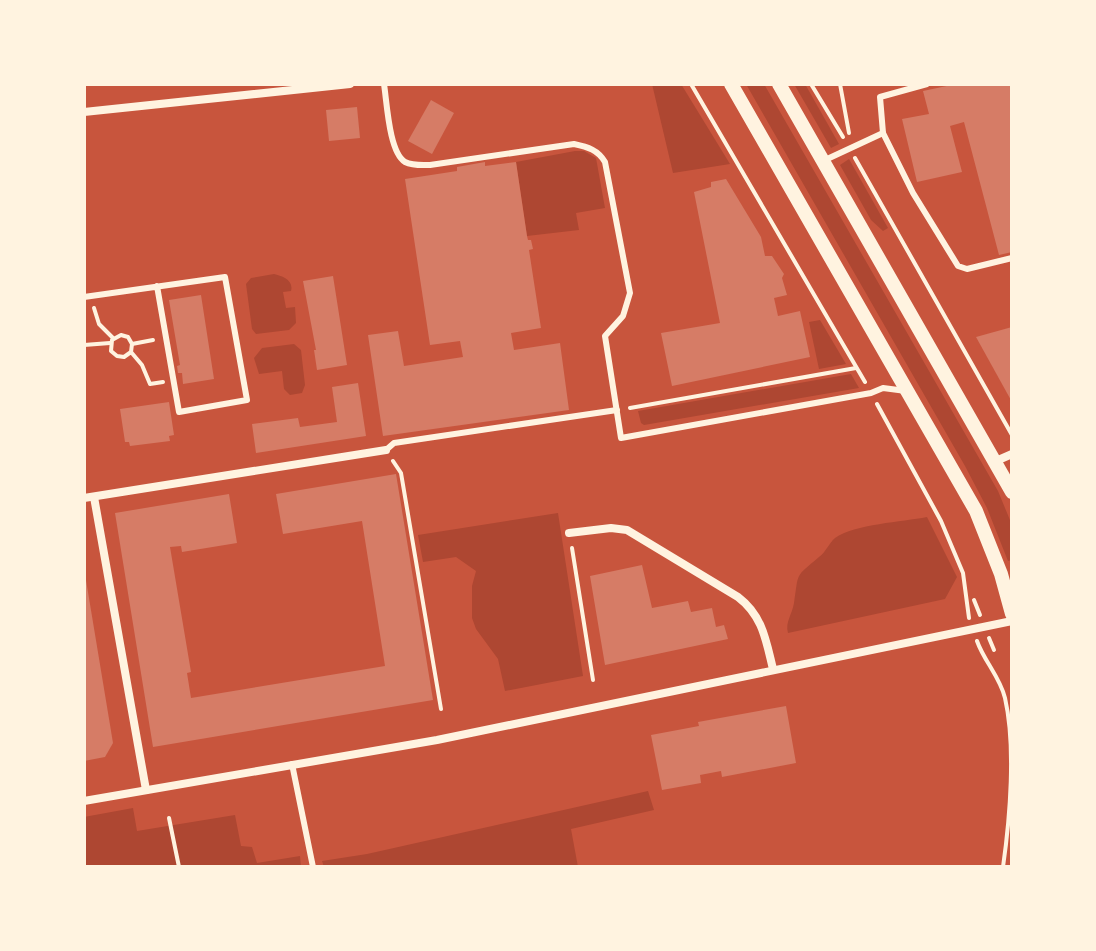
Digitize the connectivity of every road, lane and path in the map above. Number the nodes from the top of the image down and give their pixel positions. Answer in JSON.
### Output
{"nodes":[{"id":1,"x":350,"y":84,"type":"edge"},
{"id":2,"x":384,"y":84,"type":"edge"},
{"id":3,"x":691,"y":84,"type":"edge"},
{"id":4,"x":731,"y":84,"type":"edge"},
{"id":5,"x":779,"y":84,"type":"edge"},
{"id":6,"x":811,"y":84,"type":"edge"},
{"id":7,"x":840,"y":84,"type":"edge"},
{"id":8,"x":927,"y":84,"type":"edge"},
{"id":9,"x":84,"y":112,"type":"edge"},
{"id":10,"x":883,"y":133,"type":"junction"},
{"id":11,"x":850,"y":149,"type":"junction"},
{"id":12,"x":824,"y":161,"type":"junction"},
{"id":13,"x":1012,"y":258,"type":"edge"},
{"id":14,"x":157,"y":286,"type":"junction"},
{"id":15,"x":94,"y":296,"type":"junction"},
{"id":16,"x":84,"y":297,"type":"edge"},
{"id":17,"x":166,"y":337,"type":"junction"},
{"id":18,"x":112,"y":341,"type":"junction"},
{"id":19,"x":132,"y":344,"type":"junction"},
{"id":20,"x":84,"y":345,"type":"edge"},
{"id":21,"x":131,"y":352,"type":"junction"},
{"id":22,"x":856,"y":368,"type":"junction"},
{"id":23,"x":173,"y":380,"type":"junction"},
{"id":24,"x":906,"y":391,"type":"junction"},
{"id":25,"x":871,"y":393,"type":"junction"},
{"id":26,"x":617,"y":410,"type":"junction"},
{"id":27,"x":1012,"y":435,"type":"edge"},
{"id":28,"x":386,"y":450,"type":"junction"},
{"id":29,"x":1012,"y":454,"type":"edge"},
{"id":30,"x":996,"y":461,"type":"junction"},
{"id":31,"x":1012,"y":492,"type":"edge"},
{"id":32,"x":94,"y":497,"type":"junction"},
{"id":33,"x":84,"y":498,"type":"edge"},
{"id":34,"x":569,"y":533,"type":"joint"},
{"id":35,"x":1012,"y":614,"type":"edge"},
{"id":36,"x":1012,"y":621,"type":"edge"},
{"id":37,"x":973,"y":630,"type":"junction"},
{"id":38,"x":773,"y":669,"type":"junction"},
{"id":39,"x":593,"y":680,"type":"dead end"},
{"id":40,"x":441,"y":709,"type":"dead end"},
{"id":41,"x":292,"y":764,"type":"junction"},
{"id":42,"x":146,"y":790,"type":"junction"},
{"id":43,"x":84,"y":801,"type":"edge"},
{"id":44,"x":169,"y":818,"type":"dead end"},
{"id":45,"x":179,"y":867,"type":"edge"},
{"id":46,"x":313,"y":867,"type":"edge"},
{"id":47,"x":1003,"y":867,"type":"edge"}],
"edges":[{"from":1,"to":9,"type":"street"},
{"from":2,"to":26,"type":"lane"},
{"from":3,"to":22,"type":"path"},
{"from":4,"to":24,"type":"street"},
{"from":5,"to":12,"type":"street"},
{"from":6,"to":11,"type":"path"},
{"from":7,"to":11,"type":"path"},
{"from":8,"to":10,"type":"lane"},
{"from":10,"to":11,"type":"lane"},
{"from":10,"to":13,"type":"lane"},
{"from":11,"to":12,"type":"lane"},
{"from":11,"to":27,"type":"path"},
{"from":12,"to":30,"type":"street"},
{"from":14,"to":15,"type":"lane"},
{"from":14,"to":17,"type":"lane"},
{"from":14,"to":23,"type":"lane"},
{"from":15,"to":16,"type":"lane"},
{"from":15,"to":18,"type":"path"},
{"from":17,"to":19,"type":"path"},
{"from":17,"to":23,"type":"lane"},
{"from":18,"to":19,"type":"path"},
{"from":18,"to":20,"type":"path"},
{"from":18,"to":21,"type":"path"},
{"from":19,"to":21,"type":"path"},
{"from":21,"to":23,"type":"path"},
{"from":22,"to":25,"type":"path"},
{"from":22,"to":26,"type":"path"},
{"from":24,"to":25,"type":"lane"},
{"from":24,"to":35,"type":"street"},
{"from":25,"to":26,"type":"lane"},
{"from":25,"to":37,"type":"path"},
{"from":26,"to":28,"type":"lane"},
{"from":28,"to":32,"type":"street"},
{"from":28,"to":40,"type":"path"},
{"from":29,"to":30,"type":"street"},
{"from":30,"to":31,"type":"street"},
{"from":32,"to":33,"type":"street"},
{"from":32,"to":42,"type":"street"},
{"from":34,"to":38,"type":"street"},
{"from":34,"to":39,"type":"path"},
{"from":36,"to":37,"type":"street"},
{"from":37,"to":38,"type":"street"},
{"from":37,"to":47,"type":"path"},
{"from":38,"to":41,"type":"street"},
{"from":41,"to":42,"type":"street"},
{"from":41,"to":46,"type":"lane"},
{"from":42,"to":43,"type":"street"},
{"from":44,"to":45,"type":"path"}]}
